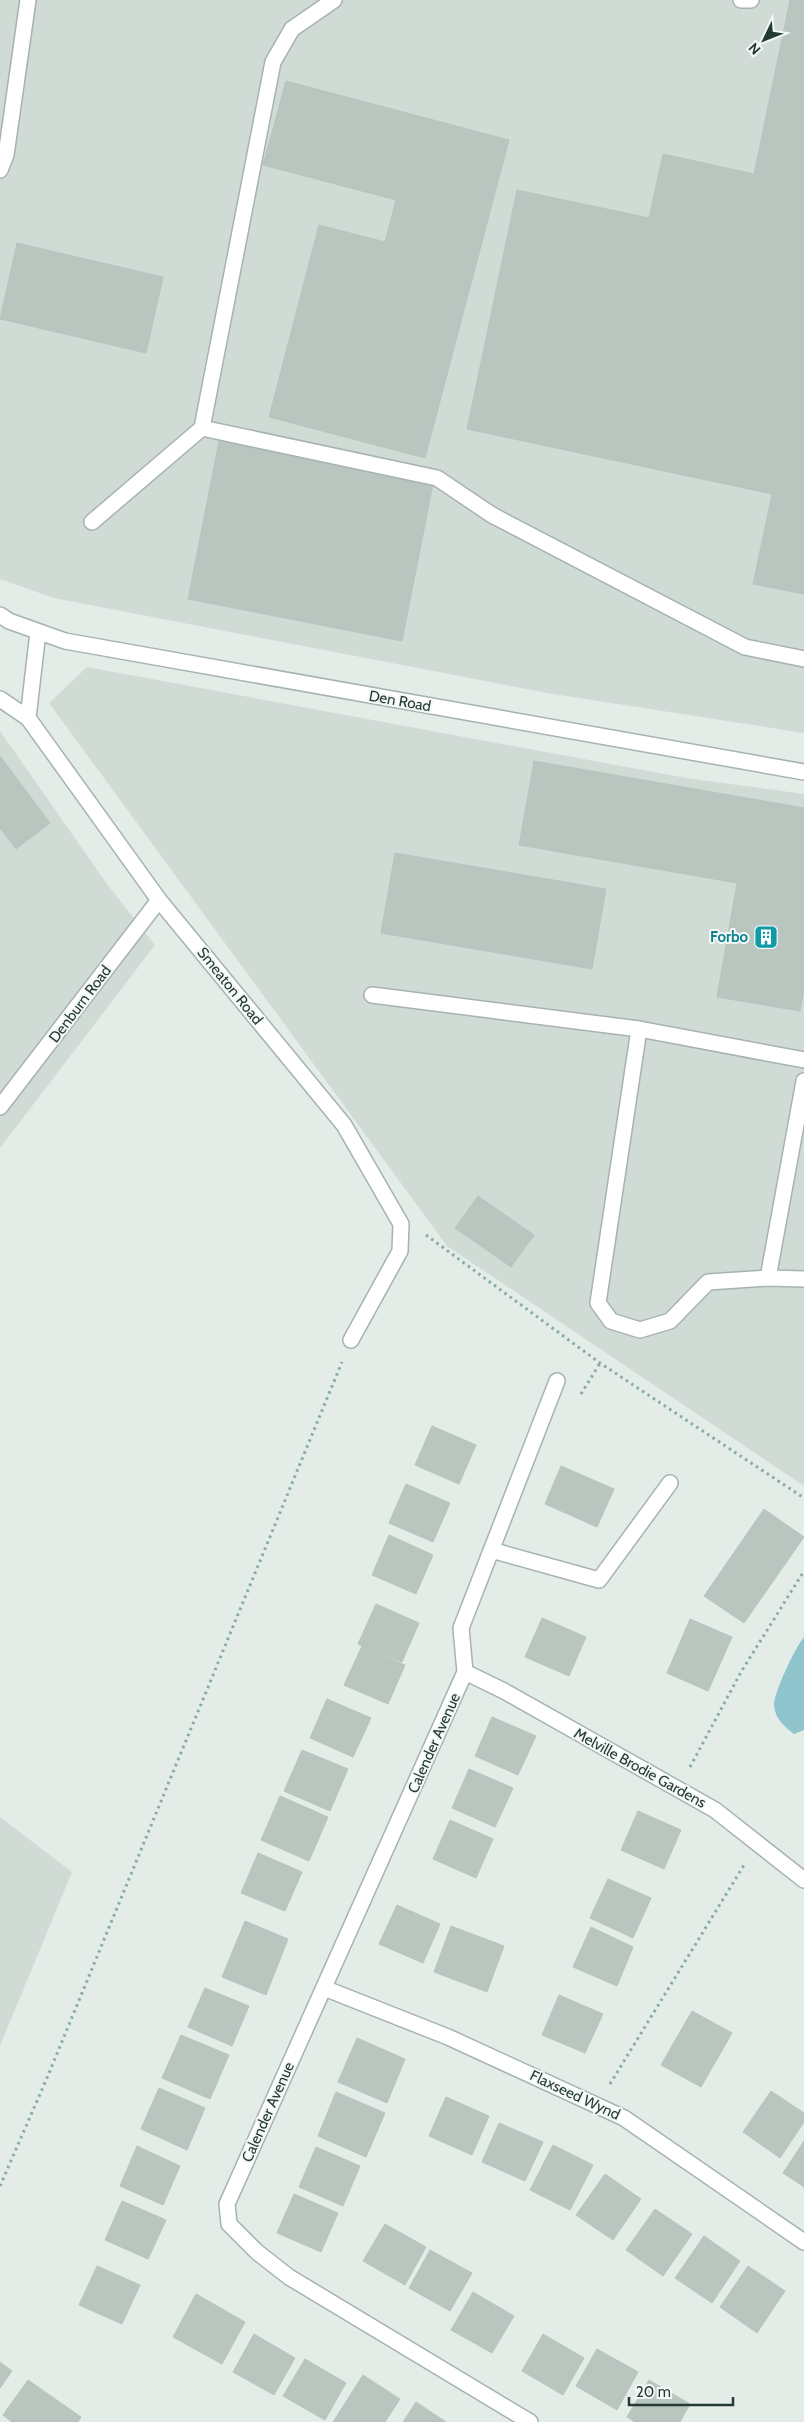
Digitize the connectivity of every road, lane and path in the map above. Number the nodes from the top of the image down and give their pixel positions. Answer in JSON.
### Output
{"nodes":[{"id":1,"x":28,"y":0,"type":"edge"},
{"id":2,"x":334,"y":0,"type":"edge"},
{"id":3,"x":741,"y":0,"type":"edge"},
{"id":4,"x":751,"y":0,"type":"edge"},
{"id":5,"x":0,"y":170,"type":"edge"},
{"id":6,"x":202,"y":428,"type":"junction"},
{"id":7,"x":92,"y":522,"type":"dead end"},
{"id":8,"x":0,"y":615,"type":"edge"},
{"id":9,"x":38,"y":632,"type":"junction"},
{"id":10,"x":804,"y":659,"type":"edge"},
{"id":11,"x":0,"y":699,"type":"edge"},
{"id":12,"x":28,"y":718,"type":"junction"},
{"id":13,"x":804,"y":772,"type":"edge"},
{"id":14,"x":159,"y":900,"type":"junction"},
{"id":15,"x":372,"y":995,"type":"dead end"},
{"id":16,"x":638,"y":1029,"type":"junction"},
{"id":17,"x":804,"y":1060,"type":"edge"},
{"id":18,"x":804,"y":1081,"type":"edge"},
{"id":19,"x":0,"y":1107,"type":"edge"},
{"id":20,"x":401,"y":1224,"type":"junction"},
{"id":21,"x":768,"y":1278,"type":"junction"},
{"id":22,"x":804,"y":1279,"type":"edge"},
{"id":23,"x":350,"y":1340,"type":"joint"},
{"id":24,"x":557,"y":1381,"type":"dead end"},
{"id":25,"x":670,"y":1483,"type":"dead end"},
{"id":26,"x":804,"y":1498,"type":"edge"},
{"id":27,"x":490,"y":1550,"type":"junction"},
{"id":28,"x":804,"y":1571,"type":"edge"},
{"id":29,"x":465,"y":1672,"type":"junction"},
{"id":30,"x":678,"y":1789,"type":"junction"},
{"id":31,"x":757,"y":1843,"type":"junction"},
{"id":32,"x":804,"y":1880,"type":"edge"},
{"id":33,"x":324,"y":1988,"type":"junction"},
{"id":34,"x":596,"y":2105,"type":"junction"},
{"id":35,"x":0,"y":2186,"type":"edge"},
{"id":36,"x":804,"y":2242,"type":"edge"},
{"id":37,"x":530,"y":2422,"type":"edge"}],
"edges":[{"from":1,"to":5,"type":"street"},
{"from":2,"to":6,"type":"street"},
{"from":3,"to":4,"type":"street"},
{"from":6,"to":7,"type":"street"},
{"from":6,"to":10,"type":"street"},
{"from":8,"to":9,"type":"street","name":"Den Road"},
{"from":9,"to":12,"type":"street"},
{"from":9,"to":13,"type":"street","name":"Den Road"},
{"from":11,"to":12,"type":"street"},
{"from":12,"to":14,"type":"street","name":"Smeaton Road"},
{"from":14,"to":19,"type":"street","name":"Denburn Road"},
{"from":14,"to":20,"type":"street","name":"Smeaton Road"},
{"from":15,"to":16,"type":"street"},
{"from":16,"to":17,"type":"street"},
{"from":16,"to":21,"type":"street"},
{"from":18,"to":21,"type":"street"},
{"from":20,"to":23,"type":"street"},
{"from":20,"to":26,"type":"path"},
{"from":21,"to":22,"type":"street"},
{"from":23,"to":35,"type":"path"},
{"from":24,"to":27,"type":"street"},
{"from":25,"to":27,"type":"street"},
{"from":27,"to":29,"type":"street"},
{"from":28,"to":30,"type":"path"},
{"from":29,"to":30,"type":"street","name":"Melville Brodie Gardens"},
{"from":29,"to":33,"type":"street","name":"Calender Avenue"},
{"from":30,"to":31,"type":"street","name":"Melville Brodie Gardens"},
{"from":31,"to":32,"type":"street","name":"Melville Brodie Gardens"},
{"from":31,"to":34,"type":"path"},
{"from":33,"to":34,"type":"street","name":"Flaxseed Wynd"},
{"from":33,"to":37,"type":"street","name":"Calender Avenue"},
{"from":34,"to":36,"type":"street","name":"Flaxseed Wynd"}]}
